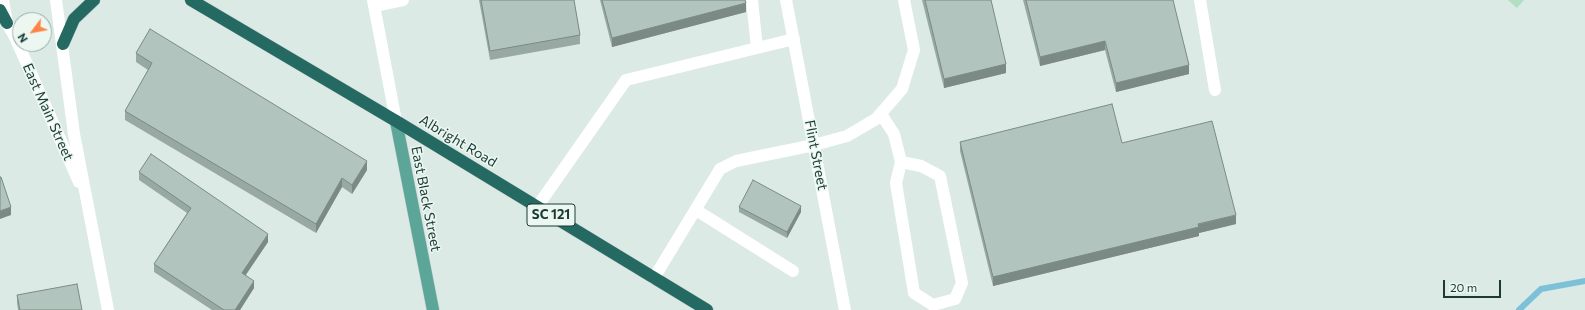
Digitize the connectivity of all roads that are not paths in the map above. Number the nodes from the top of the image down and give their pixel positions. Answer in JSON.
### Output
{"nodes":[{"id":1,"x":3,"y":0,"type":"edge"},
{"id":2,"x":56,"y":0,"type":"edge"},
{"id":3,"x":94,"y":0,"type":"edge"},
{"id":4,"x":191,"y":0,"type":"edge"},
{"id":5,"x":403,"y":0,"type":"edge"},
{"id":6,"x":752,"y":0,"type":"edge"},
{"id":7,"x":786,"y":0,"type":"edge"},
{"id":8,"x":904,"y":0,"type":"edge"},
{"id":9,"x":1200,"y":0,"type":"edge"},
{"id":10,"x":374,"y":3,"type":"edge"},
{"id":11,"x":0,"y":10,"type":"edge"},
{"id":12,"x":7,"y":22,"type":"junction"},
{"id":13,"x":794,"y":39,"type":"junction"},
{"id":14,"x":63,"y":44,"type":"junction"},
{"id":15,"x":758,"y":48,"type":"junction"},
{"id":16,"x":1214,"y":90,"type":"dead end"},
{"id":17,"x":881,"y":114,"type":"junction"},
{"id":18,"x":396,"y":121,"type":"junction"},
{"id":19,"x":814,"y":145,"type":"junction"},
{"id":20,"x":901,"y":162,"type":"junction"},
{"id":21,"x":87,"y":202,"type":"junction"},
{"id":22,"x":537,"y":207,"type":"junction"},
{"id":23,"x":696,"y":210,"type":"junction"},
{"id":24,"x":793,"y":271,"type":"dead end"},
{"id":25,"x":654,"y":278,"type":"junction"},
{"id":26,"x":108,"y":310,"type":"edge"},
{"id":27,"x":433,"y":310,"type":"edge"},
{"id":28,"x":707,"y":310,"type":"edge"},
{"id":29,"x":845,"y":310,"type":"edge"}],
"edges":[{"from":1,"to":12,"type":"street","name":"East Main Street"},
{"from":2,"to":14,"type":"street","name":"East Main Street"},
{"from":3,"to":14,"type":"highway"},
{"from":4,"to":18,"type":"highway","name":"Albright Road"},
{"from":5,"to":10,"type":"street"},
{"from":6,"to":15,"type":"street"},
{"from":7,"to":13,"type":"street","name":"Flint Street"},
{"from":8,"to":17,"type":"street"},
{"from":9,"to":16,"type":"street"},
{"from":10,"to":18,"type":"street","name":"East Black Street"},
{"from":11,"to":12,"type":"highway"},
{"from":12,"to":21,"type":"street","name":"East Main Street"},
{"from":13,"to":15,"type":"street"},
{"from":13,"to":19,"type":"street","name":"Flint Street"},
{"from":14,"to":21,"type":"street","name":"East Main Street"},
{"from":15,"to":22,"type":"street"},
{"from":17,"to":19,"type":"street"},
{"from":17,"to":20,"type":"street"},
{"from":18,"to":22,"type":"highway","name":"Albright Road","number":"SC 121"},
{"from":18,"to":27,"type":"main road","name":"East Black Street"},
{"from":19,"to":23,"type":"street"},
{"from":19,"to":29,"type":"street","name":"Flint Street"},
{"from":20,"to":20,"type":"street"},
{"from":21,"to":26,"type":"street","name":"East Main Street"},
{"from":22,"to":25,"type":"highway","name":"Albright Road","number":"SC 121"},
{"from":23,"to":24,"type":"street"},
{"from":23,"to":25,"type":"street"},
{"from":25,"to":28,"type":"highway","name":"Albright Road","number":"SC 121"}]}
